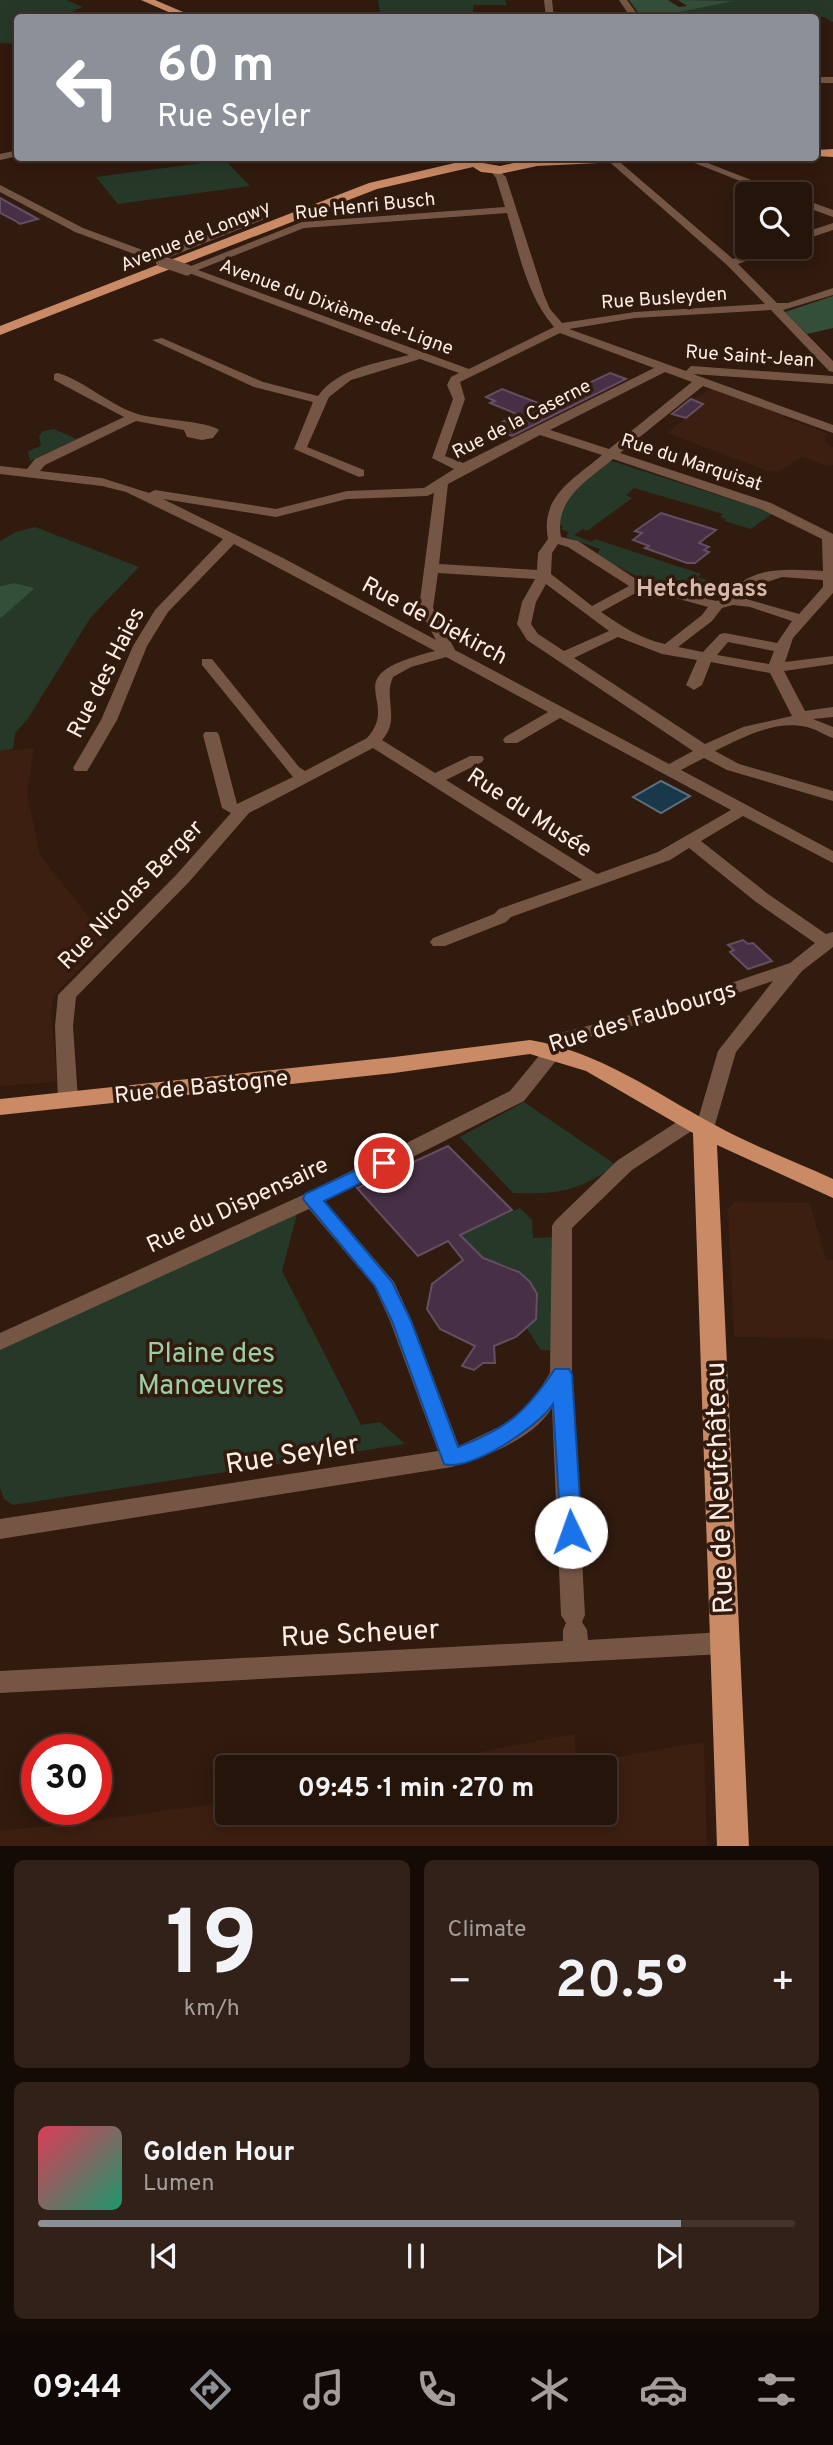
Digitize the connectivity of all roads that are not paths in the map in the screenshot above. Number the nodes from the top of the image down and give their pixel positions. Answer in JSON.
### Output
{"nodes":[{"id":1,"x":146,"y":0,"type":"edge"},
{"id":2,"x":181,"y":14,"type":"edge"},
{"id":3,"x":538,"y":161,"type":"edge"},
{"id":4,"x":556,"y":161,"type":"edge"},
{"id":5,"x":617,"y":161,"type":"edge"},
{"id":6,"x":695,"y":161,"type":"edge"},
{"id":7,"x":494,"y":164,"type":"edge"},
{"id":8,"x":750,"y":182,"type":"edge"},
{"id":9,"x":0,"y":188,"type":"edge"},
{"id":10,"x":812,"y":206,"type":"edge"},
{"id":11,"x":511,"y":210,"type":"junction"},
{"id":12,"x":833,"y":214,"type":"edge"},
{"id":13,"x":262,"y":218,"type":"dead end"},
{"id":14,"x":833,"y":226,"type":"edge"},
{"id":15,"x":812,"y":234,"type":"edge"},
{"id":16,"x":742,"y":259,"type":"edge"},
{"id":17,"x":158,"y":260,"type":"junction"},
{"id":18,"x":731,"y":263,"type":"junction"},
{"id":19,"x":188,"y":270,"type":"junction"},
{"id":20,"x":833,"y":291,"type":"edge"},
{"id":21,"x":772,"y":307,"type":"junction"},
{"id":22,"x":562,"y":330,"type":"junction"},
{"id":23,"x":0,"y":333,"type":"edge"},
{"id":24,"x":158,"y":340,"type":"dead end"},
{"id":25,"x":421,"y":355,"type":"junction"},
{"id":26,"x":663,"y":368,"type":"junction"},
{"id":27,"x":833,"y":368,"type":"edge"},
{"id":28,"x":470,"y":373,"type":"junction"},
{"id":29,"x":58,"y":377,"type":"dead end"},
{"id":30,"x":833,"y":380,"type":"edge"},
{"id":31,"x":704,"y":381,"type":"junction"},
{"id":32,"x":322,"y":400,"type":"junction"},
{"id":33,"x":134,"y":417,"type":"junction"},
{"id":34,"x":191,"y":428,"type":"dead end"},
{"id":35,"x":833,"y":429,"type":"edge"},
{"id":36,"x":539,"y":430,"type":"junction"},
{"id":37,"x":610,"y":455,"type":"junction"},
{"id":38,"x":464,"y":468,"type":"junction"},
{"id":39,"x":0,"y":470,"type":"edge"},
{"id":40,"x":32,"y":472,"type":"junction"},
{"id":41,"x":359,"y":473,"type":"dead end"},
{"id":42,"x":442,"y":484,"type":"junction"},
{"id":43,"x":131,"y":489,"type":"junction"},
{"id":44,"x":186,"y":499,"type":"junction"},
{"id":45,"x":171,"y":508,"type":"junction"},
{"id":46,"x":230,"y":539,"type":"junction"},
{"id":47,"x":555,"y":539,"type":"junction"},
{"id":48,"x":831,"y":539,"type":"edge"},
{"id":49,"x":431,"y":568,"type":"junction"},
{"id":50,"x":544,"y":575,"type":"junction"},
{"id":51,"x":642,"y":584,"type":"junction"},
{"id":52,"x":831,"y":584,"type":"edge"},
{"id":53,"x":733,"y":601,"type":"junction"},
{"id":54,"x":716,"y":605,"type":"junction"},
{"id":55,"x":593,"y":611,"type":"junction"},
{"id":56,"x":804,"y":620,"type":"junction"},
{"id":57,"x":620,"y":631,"type":"junction"},
{"id":58,"x":780,"y":648,"type":"junction"},
{"id":59,"x":667,"y":651,"type":"junction"},
{"id":60,"x":448,"y":652,"type":"junction"},
{"id":61,"x":561,"y":658,"type":"junction"},
{"id":62,"x":705,"y":659,"type":"junction"},
{"id":63,"x":833,"y":660,"type":"edge"},
{"id":64,"x":206,"y":662,"type":"dead end"},
{"id":65,"x":775,"y":668,"type":"junction"},
{"id":66,"x":694,"y":685,"type":"dead end"},
{"id":67,"x":559,"y":712,"type":"junction"},
{"id":68,"x":833,"y":712,"type":"edge"},
{"id":69,"x":800,"y":719,"type":"junction"},
{"id":70,"x":833,"y":733,"type":"edge"},
{"id":71,"x":211,"y":736,"type":"dead end"},
{"id":72,"x":511,"y":740,"type":"dead end"},
{"id":73,"x":373,"y":741,"type":"junction"},
{"id":74,"x":707,"y":751,"type":"junction"},
{"id":75,"x":476,"y":759,"type":"dead end"},
{"id":76,"x":81,"y":768,"type":"dead end"},
{"id":77,"x":667,"y":771,"type":"junction"},
{"id":78,"x":304,"y":777,"type":"junction"},
{"id":79,"x":436,"y":779,"type":"junction"},
{"id":80,"x":833,"y":796,"type":"edge"},
{"id":81,"x":243,"y":810,"type":"junction"},
{"id":82,"x":742,"y":810,"type":"junction"},
{"id":83,"x":690,"y":841,"type":"junction"},
{"id":84,"x":833,"y":858,"type":"edge"},
{"id":85,"x":594,"y":880,"type":"junction"},
{"id":86,"x":830,"y":940,"type":"edge"},
{"id":87,"x":439,"y":942,"type":"dead end"},
{"id":88,"x":796,"y":967,"type":"junction"},
{"id":89,"x":552,"y":1049,"type":"junction"},
{"id":90,"x":402,"y":1064,"type":"joint"},
{"id":91,"x":68,"y":1100,"type":"junction"},
{"id":92,"x":0,"y":1107,"type":"edge"},
{"id":93,"x":699,"y":1126,"type":"junction"},
{"id":94,"x":833,"y":1189,"type":"edge"},
{"id":95,"x":312,"y":1199,"type":"junction"},
{"id":96,"x":0,"y":1342,"type":"edge"},
{"id":97,"x":562,"y":1374,"type":"junction"},
{"id":98,"x":452,"y":1458,"type":"junction"},
{"id":99,"x":0,"y":1529,"type":"edge"},
{"id":100,"x":575,"y":1632,"type":"junction"},
{"id":101,"x":723,"y":1643,"type":"junction"},
{"id":102,"x":0,"y":1682,"type":"edge"},
{"id":103,"x":733,"y":1846,"type":"edge"}],
"edges":[{"from":1,"to":2,"type":"main road"},
{"from":3,"to":7,"type":"main road","name":"Avenue de Longwy"},
{"from":4,"to":7,"type":"main road","name":"Avenue de Longwy"},
{"from":5,"to":18,"type":"street"},
{"from":6,"to":8,"type":"street"},
{"from":7,"to":11,"type":"street"},
{"from":7,"to":23,"type":"main road","name":"Avenue de Longwy"},
{"from":9,"to":17,"type":"street","name":"Avenue du Dixième-de-Ligne"},
{"from":10,"to":12,"type":"street"},
{"from":11,"to":19,"type":"street","name":"Rue Henri Busch"},
{"from":11,"to":22,"type":"street"},
{"from":13,"to":17,"type":"street","name":"Rue Henri Busch"},
{"from":14,"to":15,"type":"street"},
{"from":16,"to":18,"type":"street"},
{"from":17,"to":19,"type":"street","name":"Avenue du Dixième-de-Ligne","bridge":true},
{"from":18,"to":21,"type":"street"},
{"from":19,"to":25,"type":"street","name":"Avenue du Dixième-de-Ligne"},
{"from":20,"to":21,"type":"street","name":"Rue Busleyden"},
{"from":21,"to":22,"type":"street","name":"Rue Busleyden"},
{"from":21,"to":27,"type":"street"},
{"from":22,"to":26,"type":"street"},
{"from":22,"to":28,"type":"street","name":"Rue Busleyden"},
{"from":24,"to":32,"type":"street"},
{"from":25,"to":28,"type":"street","name":"Avenue du Dixième-de-Ligne"},
{"from":25,"to":32,"type":"street"},
{"from":26,"to":30,"type":"street","name":"Rue Saint-Jean"},
{"from":26,"to":31,"type":"street"},
{"from":26,"to":36,"type":"street","name":"Rue de la Caserne"},
{"from":28,"to":38,"type":"street"},
{"from":29,"to":33,"type":"street"},
{"from":31,"to":35,"type":"street"},
{"from":31,"to":37,"type":"street"},
{"from":32,"to":41,"type":"street"},
{"from":33,"to":34,"type":"street"},
{"from":33,"to":40,"type":"street"},
{"from":36,"to":37,"type":"street","name":"Rue du Marquisat"},
{"from":36,"to":38,"type":"street","name":"Rue de la Caserne"},
{"from":37,"to":47,"type":"street"},
{"from":37,"to":48,"type":"street","name":"Rue du Marquisat"},
{"from":38,"to":42,"type":"street","name":"Rue de la Caserne"},
{"from":39,"to":40,"type":"street","name":"Rue de Diekirch"},
{"from":40,"to":43,"type":"street","name":"Rue de Diekirch"},
{"from":42,"to":44,"type":"street"},
{"from":42,"to":49,"type":"street","name":"Rue de la Caserne"},
{"from":43,"to":44,"type":"street"},
{"from":43,"to":45,"type":"street","name":"Rue de Diekirch"},
{"from":44,"to":45,"type":"street"},
{"from":45,"to":46,"type":"street","name":"Rue de Diekirch"},
{"from":46,"to":60,"type":"street","name":"Rue de Diekirch"},
{"from":46,"to":76,"type":"street","name":"Rue des Haies"},
{"from":47,"to":50,"type":"street"},
{"from":47,"to":51,"type":"street"},
{"from":48,"to":52,"type":"street"},
{"from":49,"to":50,"type":"street"},
{"from":49,"to":60,"type":"street","name":"Rue de la Caserne"},
{"from":50,"to":55,"type":"street"},
{"from":50,"to":61,"type":"street"},
{"from":51,"to":54,"type":"street"},
{"from":51,"to":55,"type":"street"},
{"from":52,"to":53,"type":"street"},
{"from":52,"to":56,"type":"street"},
{"from":53,"to":54,"type":"street"},
{"from":53,"to":56,"type":"street"},
{"from":54,"to":59,"type":"street"},
{"from":55,"to":57,"type":"street"},
{"from":56,"to":58,"type":"street"},
{"from":57,"to":59,"type":"street"},
{"from":57,"to":61,"type":"street"},
{"from":58,"to":62,"type":"street"},
{"from":58,"to":65,"type":"street"},
{"from":59,"to":62,"type":"street"},
{"from":60,"to":67,"type":"street","name":"Rue de Diekirch"},
{"from":60,"to":73,"type":"street"},
{"from":61,"to":74,"type":"street"},
{"from":62,"to":65,"type":"street"},
{"from":62,"to":66,"type":"street"},
{"from":63,"to":65,"type":"street"},
{"from":64,"to":78,"type":"street"},
{"from":65,"to":69,"type":"street"},
{"from":67,"to":72,"type":"street"},
{"from":67,"to":77,"type":"street","name":"Rue de Diekirch"},
{"from":68,"to":69,"type":"street"},
{"from":69,"to":70,"type":"street"},
{"from":69,"to":74,"type":"street"},
{"from":71,"to":81,"type":"street","name":"Rue Nicolas Berger"},
{"from":73,"to":78,"type":"street","name":"Rue Nicolas Berger"},
{"from":73,"to":79,"type":"street","name":"Rue du Musée"},
{"from":74,"to":77,"type":"street"},
{"from":74,"to":80,"type":"street"},
{"from":75,"to":79,"type":"street"},
{"from":77,"to":82,"type":"street","name":"Rue de Diekirch"},
{"from":78,"to":81,"type":"street","name":"Rue Nicolas Berger"},
{"from":79,"to":85,"type":"street","name":"Rue du Musée"},
{"from":81,"to":91,"type":"street","name":"Rue Nicolas Berger"},
{"from":82,"to":83,"type":"street","name":"Rue du Musée"},
{"from":82,"to":84,"type":"street","name":"Rue de Diekirch"},
{"from":83,"to":85,"type":"street","name":"Rue du Musée"},
{"from":83,"to":86,"type":"street"},
{"from":85,"to":87,"type":"street"},
{"from":86,"to":88,"type":"street","name":"Rue des Faubourgs"},
{"from":88,"to":89,"type":"street","name":"Rue des Faubourgs"},
{"from":88,"to":93,"type":"street","name":"Rue des Faubourgs"},
{"from":89,"to":90,"type":"main road","name":"Rue des Faubourgs"},
{"from":89,"to":93,"type":"main road"},
{"from":89,"to":95,"type":"street","name":"Rue du Dispensaire"},
{"from":90,"to":91,"type":"main road","name":"Rue de Bastogne"},
{"from":91,"to":92,"type":"main road","name":"Rue de Bastogne"},
{"from":93,"to":94,"type":"main road"},
{"from":93,"to":97,"type":"street"},
{"from":93,"to":101,"type":"main road","name":"Rue de Neufchâteau"},
{"from":95,"to":96,"type":"street","name":"Rue du Dispensaire"},
{"from":95,"to":98,"type":"street"},
{"from":97,"to":98,"type":"street","name":"Rue Seyler"},
{"from":97,"to":100,"type":"street"},
{"from":98,"to":99,"type":"street","name":"Rue Seyler"},
{"from":100,"to":101,"type":"street","name":"Rue Scheuer"},
{"from":100,"to":102,"type":"street","name":"Rue Scheuer"},
{"from":101,"to":103,"type":"main road","name":"Rue de Neufchâteau"}]}
